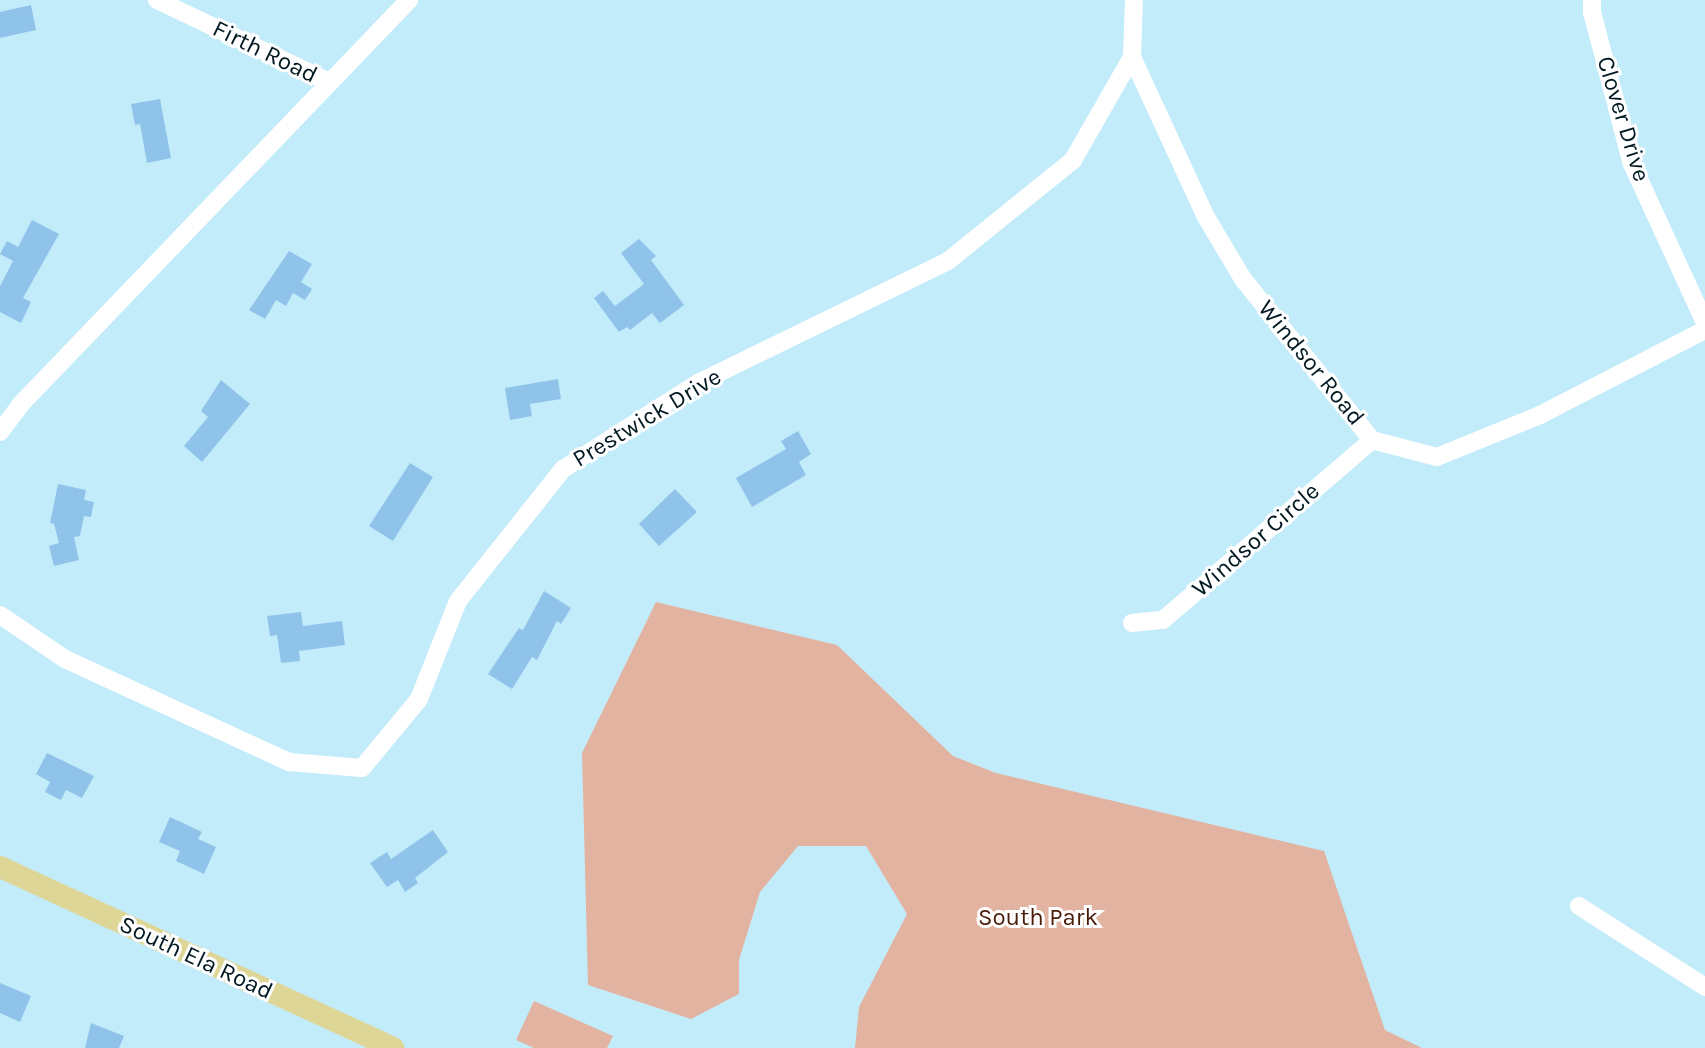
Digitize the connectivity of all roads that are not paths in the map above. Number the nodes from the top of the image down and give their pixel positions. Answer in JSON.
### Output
{"nodes":[{"id":1,"x":157,"y":0,"type":"edge"},
{"id":2,"x":409,"y":0,"type":"edge"},
{"id":3,"x":1134,"y":0,"type":"edge"},
{"id":4,"x":1592,"y":0,"type":"edge"},
{"id":5,"x":1132,"y":57,"type":"junction"},
{"id":6,"x":329,"y":82,"type":"junction"},
{"id":7,"x":1705,"y":323,"type":"edge"},
{"id":8,"x":1705,"y":330,"type":"edge"},
{"id":9,"x":0,"y":432,"type":"edge"},
{"id":10,"x":1372,"y":440,"type":"junction"},
{"id":11,"x":0,"y":615,"type":"edge"},
{"id":12,"x":1132,"y":623,"type":"dead end"},
{"id":13,"x":0,"y":867,"type":"edge"},
{"id":14,"x":1579,"y":906,"type":"dead end"},
{"id":15,"x":1705,"y":987,"type":"edge"},
{"id":16,"x":393,"y":1048,"type":"edge"}],
"edges":[{"from":1,"to":6,"type":"street","name":"Firth Road"},
{"from":2,"to":6,"type":"street"},
{"from":3,"to":5,"type":"street","name":"Windsor Road"},
{"from":4,"to":7,"type":"street","name":"Clover Drive"},
{"from":5,"to":10,"type":"street","name":"Windsor Road"},
{"from":5,"to":11,"type":"street","name":"Prestwick Drive"},
{"from":6,"to":9,"type":"street"},
{"from":8,"to":10,"type":"street","name":"Windsor Road"},
{"from":10,"to":12,"type":"street","name":"Windsor Circle"},
{"from":13,"to":16,"type":"main road","name":"South Ela Road"},
{"from":14,"to":15,"type":"street"}]}
